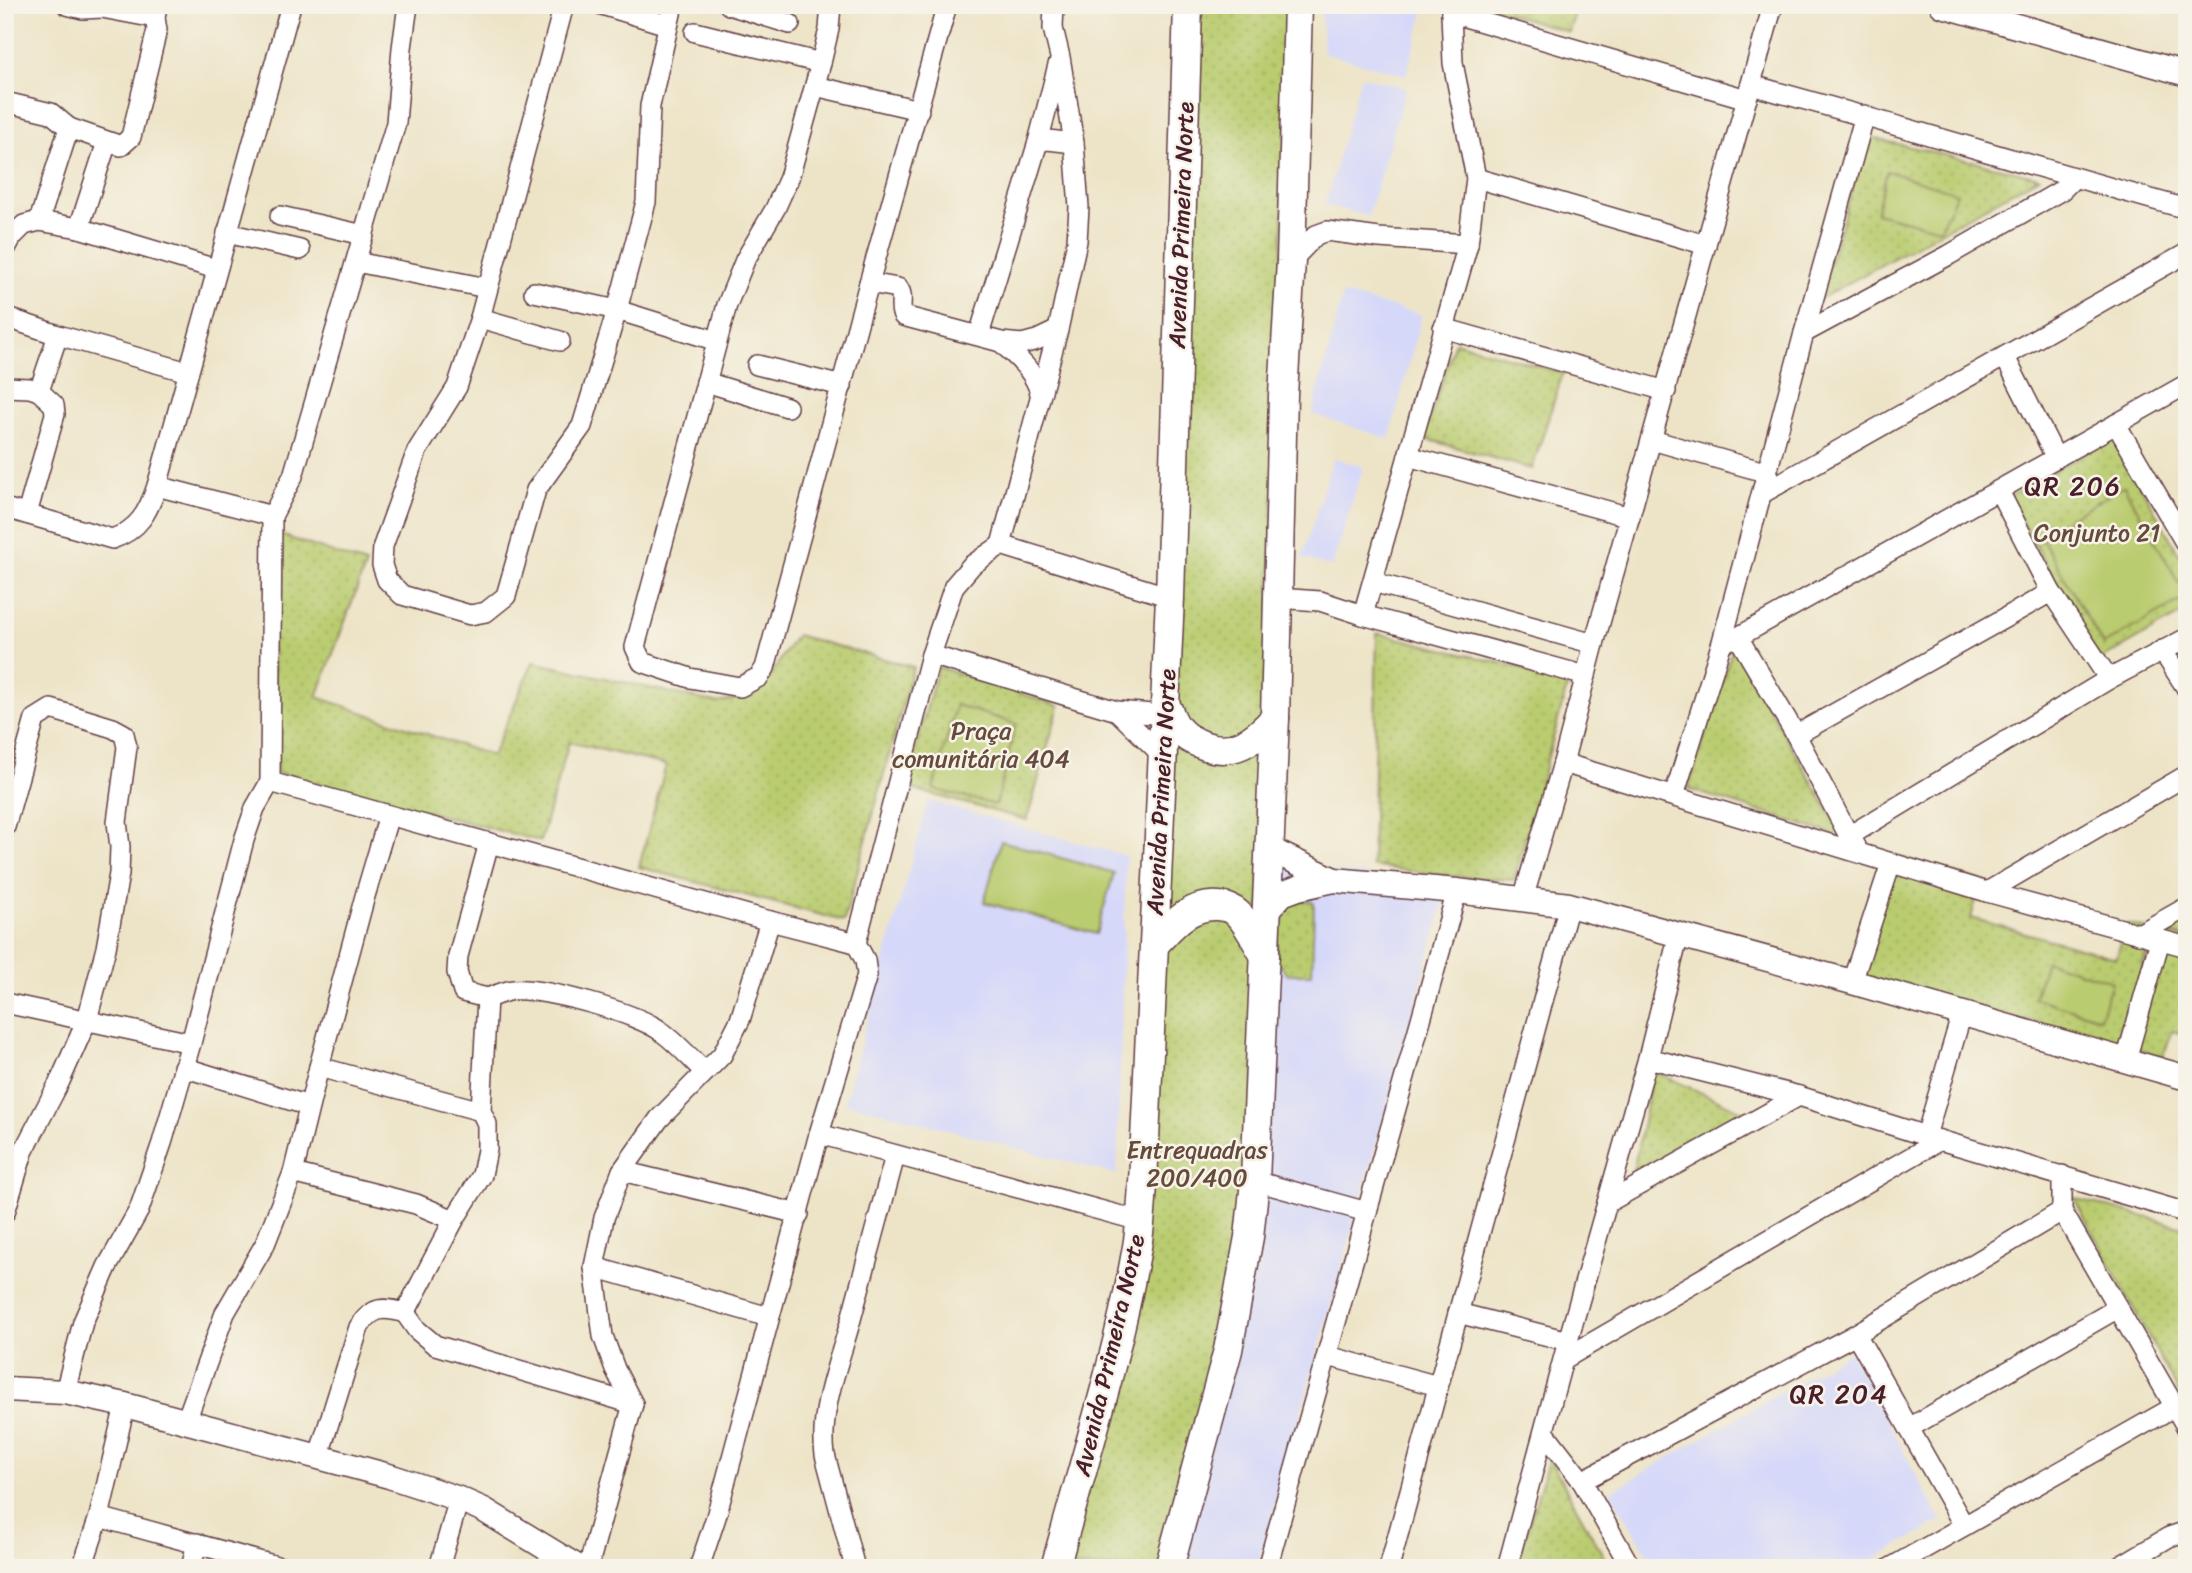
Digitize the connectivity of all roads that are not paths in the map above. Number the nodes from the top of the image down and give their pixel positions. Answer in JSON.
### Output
{"nodes":[{"id":1,"x":67,"y":5,"type":"edge"},
{"id":2,"x":291,"y":5,"type":"edge"},
{"id":3,"x":408,"y":5,"type":"edge"},
{"id":4,"x":602,"y":5,"type":"edge"},
{"id":5,"x":673,"y":5,"type":"edge"},
{"id":6,"x":729,"y":5,"type":"edge"},
{"id":7,"x":831,"y":5,"type":"edge"},
{"id":8,"x":947,"y":5,"type":"edge"},
{"id":9,"x":1054,"y":5,"type":"edge"},
{"id":10,"x":1188,"y":5,"type":"edge"},
{"id":11,"x":1298,"y":5,"type":"edge"},
{"id":12,"x":1773,"y":5,"type":"edge"},
{"id":13,"x":1942,"y":5,"type":"edge"},
{"id":14,"x":559,"y":6,"type":"edge"},
{"id":15,"x":103,"y":7,"type":"edge"},
{"id":16,"x":1452,"y":9,"type":"edge"},
{"id":17,"x":156,"y":11,"type":"edge"},
{"id":18,"x":790,"y":24,"type":"dead end"},
{"id":19,"x":667,"y":25,"type":"junction"},
{"id":20,"x":695,"y":32,"type":"dead end"},
{"id":21,"x":1060,"y":57,"type":"junction"},
{"id":22,"x":821,"y":63,"type":"junction"},
{"id":23,"x":2187,"y":74,"type":"edge"},
{"id":24,"x":815,"y":86,"type":"junction"},
{"id":25,"x":1749,"y":92,"type":"junction"},
{"id":26,"x":5,"y":102,"type":"edge"},
{"id":27,"x":919,"y":110,"type":"junction"},
{"id":28,"x":1865,"y":116,"type":"junction"},
{"id":29,"x":69,"y":128,"type":"junction"},
{"id":30,"x":107,"y":142,"type":"junction"},
{"id":31,"x":1038,"y":142,"type":"junction"},
{"id":32,"x":1074,"y":144,"type":"junction"},
{"id":33,"x":1476,"y":178,"type":"junction"},
{"id":34,"x":2074,"y":178,"type":"junction"},
{"id":35,"x":2187,"y":209,"type":"edge"},
{"id":36,"x":281,"y":216,"type":"dead end"},
{"id":37,"x":39,"y":221,"type":"junction"},
{"id":38,"x":79,"y":228,"type":"junction"},
{"id":39,"x":227,"y":233,"type":"junction"},
{"id":40,"x":364,"y":235,"type":"junction"},
{"id":41,"x":1468,"y":244,"type":"junction"},
{"id":42,"x":1706,"y":245,"type":"junction"},
{"id":43,"x":5,"y":250,"type":"edge"},
{"id":44,"x":300,"y":250,"type":"dead end"},
{"id":45,"x":2187,"y":253,"type":"edge"},
{"id":46,"x":1291,"y":261,"type":"junction"},
{"id":47,"x":356,"y":262,"type":"junction"},
{"id":48,"x":216,"y":269,"type":"junction"},
{"id":49,"x":869,"y":283,"type":"junction"},
{"id":50,"x":487,"y":288,"type":"junction"},
{"id":51,"x":534,"y":292,"type":"dead end"},
{"id":52,"x":617,"y":310,"type":"junction"},
{"id":53,"x":5,"y":317,"type":"edge"},
{"id":54,"x":480,"y":318,"type":"junction"},
{"id":55,"x":1443,"y":328,"type":"junction"},
{"id":56,"x":1058,"y":330,"type":"junction"},
{"id":57,"x":1804,"y":333,"type":"junction"},
{"id":58,"x":58,"y":335,"type":"junction"},
{"id":59,"x":979,"y":335,"type":"junction"},
{"id":60,"x":560,"y":341,"type":"dead end"},
{"id":61,"x":717,"y":341,"type":"junction"},
{"id":62,"x":1000,"y":342,"type":"junction"},
{"id":63,"x":2005,"y":357,"type":"junction"},
{"id":64,"x":757,"y":365,"type":"dead end"},
{"id":65,"x":188,"y":372,"type":"junction"},
{"id":66,"x":706,"y":382,"type":"junction"},
{"id":67,"x":2187,"y":384,"type":"edge"},
{"id":68,"x":842,"y":386,"type":"junction"},
{"id":69,"x":5,"y":387,"type":"edge"},
{"id":70,"x":39,"y":391,"type":"junction"},
{"id":71,"x":1666,"y":391,"type":"junction"},
{"id":72,"x":1040,"y":393,"type":"junction"},
{"id":73,"x":787,"y":407,"type":"dead end"},
{"id":74,"x":2116,"y":424,"type":"junction"},
{"id":75,"x":1652,"y":440,"type":"junction"},
{"id":76,"x":1408,"y":456,"type":"junction"},
{"id":77,"x":2056,"y":458,"type":"junction"},
{"id":78,"x":1768,"y":473,"type":"junction"},
{"id":79,"x":157,"y":486,"type":"junction"},
{"id":80,"x":1999,"y":491,"type":"junction"},
{"id":81,"x":1763,"y":493,"type":"junction"},
{"id":82,"x":5,"y":508,"type":"edge"},
{"id":83,"x":27,"y":513,"type":"junction"},
{"id":84,"x":272,"y":516,"type":"junction"},
{"id":85,"x":1630,"y":517,"type":"junction"},
{"id":86,"x":2180,"y":518,"type":"edge"},
{"id":87,"x":1001,"y":545,"type":"junction"},
{"id":88,"x":2187,"y":546,"type":"edge"},
{"id":89,"x":1373,"y":582,"type":"junction"},
{"id":90,"x":2051,"y":592,"type":"junction"},
{"id":91,"x":1170,"y":597,"type":"junction"},
{"id":92,"x":1276,"y":598,"type":"junction"},
{"id":93,"x":1363,"y":615,"type":"junction"},
{"id":94,"x":2187,"y":638,"type":"edge"},
{"id":95,"x":1730,"y":640,"type":"junction"},
{"id":96,"x":1594,"y":644,"type":"junction"},
{"id":97,"x":2162,"y":650,"type":"junction"},
{"id":98,"x":931,"y":655,"type":"junction"},
{"id":99,"x":1586,"y":676,"type":"junction"},
{"id":100,"x":2109,"y":680,"type":"junction"},
{"id":101,"x":2187,"y":689,"type":"edge"},
{"id":102,"x":1165,"y":710,"type":"junction"},
{"id":103,"x":1117,"y":711,"type":"junction"},
{"id":104,"x":1275,"y":718,"type":"junction"},
{"id":105,"x":1796,"y":735,"type":"junction"},
{"id":106,"x":1163,"y":755,"type":"junction"},
{"id":107,"x":1563,"y":762,"type":"junction"},
{"id":108,"x":2187,"y":775,"type":"edge"},
{"id":109,"x":270,"y":782,"type":"junction"},
{"id":110,"x":1674,"y":796,"type":"junction"},
{"id":111,"x":389,"y":815,"type":"junction"},
{"id":112,"x":5,"y":827,"type":"edge"},
{"id":113,"x":1849,"y":836,"type":"junction"},
{"id":114,"x":489,"y":844,"type":"junction"},
{"id":115,"x":1269,"y":849,"type":"junction"},
{"id":116,"x":1861,"y":853,"type":"junction"},
{"id":117,"x":1891,"y":863,"type":"junction"},
{"id":118,"x":1334,"y":880,"type":"junction"},
{"id":119,"x":1457,"y":891,"type":"junction"},
{"id":120,"x":1987,"y":892,"type":"junction"},
{"id":121,"x":1523,"y":899,"type":"junction"},
{"id":122,"x":1569,"y":905,"type":"junction"},
{"id":123,"x":2187,"y":907,"type":"edge"},
{"id":124,"x":1268,"y":910,"type":"junction"},
{"id":125,"x":770,"y":921,"type":"junction"},
{"id":126,"x":1679,"y":934,"type":"junction"},
{"id":127,"x":2139,"y":934,"type":"junction"},
{"id":128,"x":2160,"y":940,"type":"junction"},
{"id":129,"x":856,"y":943,"type":"junction"},
{"id":130,"x":1154,"y":944,"type":"junction"},
{"id":131,"x":2187,"y":947,"type":"edge"},
{"id":132,"x":1265,"y":956,"type":"junction"},
{"id":133,"x":1852,"y":982,"type":"junction"},
{"id":134,"x":487,"y":998,"type":"junction"},
{"id":135,"x":5,"y":1003,"type":"edge"},
{"id":136,"x":1962,"y":1013,"type":"junction"},
{"id":137,"x":87,"y":1020,"type":"junction"},
{"id":138,"x":191,"y":1043,"type":"junction"},
{"id":139,"x":1648,"y":1058,"type":"junction"},
{"id":140,"x":2126,"y":1060,"type":"junction"},
{"id":141,"x":183,"y":1067,"type":"junction"},
{"id":142,"x":319,"y":1067,"type":"junction"},
{"id":143,"x":705,"y":1072,"type":"junction"},
{"id":144,"x":2187,"y":1078,"type":"edge"},
{"id":145,"x":1799,"y":1096,"type":"junction"},
{"id":146,"x":309,"y":1106,"type":"junction"},
{"id":147,"x":481,"y":1111,"type":"junction"},
{"id":148,"x":819,"y":1134,"type":"junction"},
{"id":149,"x":1933,"y":1138,"type":"junction"},
{"id":150,"x":895,"y":1156,"type":"junction"},
{"id":151,"x":622,"y":1171,"type":"junction"},
{"id":152,"x":293,"y":1173,"type":"junction"},
{"id":153,"x":2062,"y":1175,"type":"junction"},
{"id":154,"x":1255,"y":1181,"type":"junction"},
{"id":155,"x":1607,"y":1203,"type":"junction"},
{"id":156,"x":2062,"y":1211,"type":"junction"},
{"id":157,"x":5,"y":1212,"type":"edge"},
{"id":158,"x":1367,"y":1212,"type":"junction"},
{"id":159,"x":2187,"y":1213,"type":"edge"},
{"id":160,"x":799,"y":1214,"type":"junction"},
{"id":161,"x":453,"y":1220,"type":"junction"},
{"id":162,"x":1140,"y":1221,"type":"junction"},
{"id":163,"x":594,"y":1267,"type":"junction"},
{"id":164,"x":2118,"y":1308,"type":"junction"},
{"id":165,"x":405,"y":1313,"type":"junction"},
{"id":166,"x":1458,"y":1313,"type":"junction"},
{"id":167,"x":769,"y":1317,"type":"junction"},
{"id":168,"x":1856,"y":1334,"type":"junction"},
{"id":169,"x":1566,"y":1350,"type":"junction"},
{"id":170,"x":1328,"y":1356,"type":"junction"},
{"id":171,"x":1438,"y":1386,"type":"junction"},
{"id":172,"x":5,"y":1389,"type":"edge"},
{"id":173,"x":65,"y":1392,"type":"junction"},
{"id":174,"x":633,"y":1404,"type":"junction"},
{"id":175,"x":125,"y":1405,"type":"junction"},
{"id":176,"x":2174,"y":1407,"type":"junction"},
{"id":177,"x":186,"y":1421,"type":"junction"},
{"id":178,"x":1909,"y":1428,"type":"junction"},
{"id":179,"x":2187,"y":1428,"type":"edge"},
{"id":180,"x":1544,"y":1432,"type":"junction"},
{"id":181,"x":318,"y":1458,"type":"junction"},
{"id":182,"x":1582,"y":1481,"type":"junction"},
{"id":183,"x":459,"y":1499,"type":"junction"},
{"id":184,"x":99,"y":1517,"type":"junction"},
{"id":185,"x":1964,"y":1526,"type":"junction"},
{"id":186,"x":2187,"y":1531,"type":"edge"},
{"id":187,"x":197,"y":1543,"type":"junction"},
{"id":188,"x":568,"y":1565,"type":"edge"},
{"id":189,"x":82,"y":1568,"type":"edge"},
{"id":190,"x":191,"y":1568,"type":"edge"},
{"id":191,"x":284,"y":1568,"type":"edge"},
{"id":192,"x":439,"y":1568,"type":"edge"},
{"id":193,"x":589,"y":1568,"type":"edge"},
{"id":194,"x":699,"y":1568,"type":"edge"},
{"id":195,"x":855,"y":1568,"type":"edge"},
{"id":196,"x":1055,"y":1568,"type":"edge"},
{"id":197,"x":1169,"y":1568,"type":"edge"},
{"id":198,"x":1267,"y":1568,"type":"edge"},
{"id":199,"x":1389,"y":1568,"type":"edge"},
{"id":200,"x":1507,"y":1568,"type":"edge"},
{"id":201,"x":1631,"y":1568,"type":"edge"},
{"id":202,"x":1890,"y":1568,"type":"edge"},
{"id":203,"x":2117,"y":1568,"type":"edge"}],
"edges":[{"from":1,"to":15,"type":"street"},
{"from":2,"to":39,"type":"street"},
{"from":3,"to":40,"type":"street"},
{"from":4,"to":19,"type":"street"},
{"from":5,"to":19,"type":"street"},
{"from":6,"to":18,"type":"street"},
{"from":7,"to":22,"type":"street"},
{"from":8,"to":27,"type":"street"},
{"from":9,"to":21,"type":"street"},
{"from":10,"to":91,"type":"main road","name":"Avenida Primeira Norte"},
{"from":11,"to":46,"type":"main road"},
{"from":12,"to":25,"type":"street"},
{"from":13,"to":23,"type":"street"},
{"from":14,"to":50,"type":"street"},
{"from":15,"to":17,"type":"street"},
{"from":16,"to":25,"type":"street"},
{"from":16,"to":33,"type":"street"},
{"from":17,"to":30,"type":"street"},
{"from":19,"to":52,"type":"street"},
{"from":20,"to":22,"type":"street"},
{"from":21,"to":31,"type":"street"},
{"from":21,"to":32,"type":"street"},
{"from":22,"to":24,"type":"street"},
{"from":24,"to":27,"type":"street"},
{"from":24,"to":61,"type":"street"},
{"from":25,"to":28,"type":"street"},
{"from":25,"to":42,"type":"street"},
{"from":26,"to":29,"type":"street"},
{"from":27,"to":49,"type":"street"},
{"from":28,"to":34,"type":"street"},
{"from":28,"to":57,"type":"street"},
{"from":29,"to":30,"type":"street"},
{"from":29,"to":37,"type":"street"},
{"from":30,"to":38,"type":"street"},
{"from":31,"to":32,"type":"street"},
{"from":31,"to":59,"type":"street"},
{"from":32,"to":56,"type":"street"},
{"from":33,"to":41,"type":"street"},
{"from":33,"to":42,"type":"street"},
{"from":34,"to":35,"type":"street"},
{"from":34,"to":57,"type":"street"},
{"from":36,"to":40,"type":"street"},
{"from":37,"to":38,"type":"street"},
{"from":37,"to":43,"type":"street"},
{"from":38,"to":48,"type":"street"},
{"from":39,"to":44,"type":"street"},
{"from":39,"to":48,"type":"street"},
{"from":40,"to":47,"type":"street"},
{"from":41,"to":46,"type":"street"},
{"from":41,"to":55,"type":"street"},
{"from":42,"to":71,"type":"street"},
{"from":45,"to":63,"type":"street"},
{"from":46,"to":92,"type":"main road"},
{"from":47,"to":50,"type":"street"},
{"from":47,"to":84,"type":"street"},
{"from":48,"to":65,"type":"street"},
{"from":49,"to":59,"type":"street"},
{"from":49,"to":68,"type":"street"},
{"from":50,"to":54,"type":"street"},
{"from":51,"to":52,"type":"street"},
{"from":52,"to":54,"type":"street"},
{"from":52,"to":61,"type":"street"},
{"from":53,"to":58,"type":"street"},
{"from":54,"to":60,"type":"street"},
{"from":55,"to":71,"type":"street"},
{"from":55,"to":76,"type":"street"},
{"from":56,"to":62,"type":"street"},
{"from":56,"to":72,"type":"street"},
{"from":57,"to":78,"type":"street"},
{"from":58,"to":65,"type":"street"},
{"from":58,"to":70,"type":"street"},
{"from":59,"to":62,"type":"street"},
{"from":61,"to":66,"type":"street"},
{"from":62,"to":72,"type":"street"},
{"from":63,"to":77,"type":"street"},
{"from":63,"to":81,"type":"street"},
{"from":64,"to":68,"type":"street"},
{"from":65,"to":79,"type":"street"},
{"from":66,"to":68,"type":"street"},
{"from":66,"to":73,"type":"street"},
{"from":67,"to":74,"type":"street"},
{"from":69,"to":70,"type":"street"},
{"from":70,"to":83,"type":"street"},
{"from":71,"to":75,"type":"street"},
{"from":72,"to":87,"type":"street"},
{"from":74,"to":77,"type":"street"},
{"from":74,"to":86,"type":"street"},
{"from":75,"to":78,"type":"street"},
{"from":75,"to":85,"type":"street"},
{"from":76,"to":85,"type":"street"},
{"from":76,"to":89,"type":"street"},
{"from":77,"to":80,"type":"street"},
{"from":78,"to":81,"type":"street"},
{"from":79,"to":83,"type":"street"},
{"from":79,"to":84,"type":"street"},
{"from":80,"to":90,"type":"street"},
{"from":80,"to":95,"type":"street"},
{"from":81,"to":95,"type":"street"},
{"from":82,"to":83,"type":"street"},
{"from":84,"to":109,"type":"street"},
{"from":85,"to":96,"type":"street"},
{"from":86,"to":88,"type":"street"},
{"from":87,"to":91,"type":"street"},
{"from":87,"to":98,"type":"street"},
{"from":89,"to":93,"type":"street"},
{"from":89,"to":96,"type":"street"},
{"from":90,"to":100,"type":"street"},
{"from":90,"to":105,"type":"street"},
{"from":91,"to":102,"type":"main road","name":"Avenida Primeira Norte"},
{"from":92,"to":93,"type":"street"},
{"from":92,"to":104,"type":"main road"},
{"from":93,"to":99,"type":"street"},
{"from":94,"to":97,"type":"street"},
{"from":95,"to":105,"type":"street"},
{"from":95,"to":110,"type":"street"},
{"from":96,"to":99,"type":"street"},
{"from":97,"to":100,"type":"street"},
{"from":97,"to":101,"type":"street"},
{"from":98,"to":103,"type":"street"},
{"from":98,"to":129,"type":"street"},
{"from":99,"to":107,"type":"street"},
{"from":100,"to":113,"type":"street"},
{"from":102,"to":103,"type":"street"},
{"from":102,"to":104,"type":"main road"},
{"from":102,"to":106,"type":"main road","name":"Avenida Primeira Norte"},
{"from":103,"to":106,"type":"street"},
{"from":104,"to":115,"type":"main road"},
{"from":105,"to":113,"type":"street"},
{"from":106,"to":130,"type":"main road","name":"Avenida Primeira Norte"},
{"from":107,"to":110,"type":"street"},
{"from":107,"to":121,"type":"street"},
{"from":108,"to":120,"type":"street"},
{"from":109,"to":111,"type":"street"},
{"from":109,"to":138,"type":"street"},
{"from":110,"to":116,"type":"street"},
{"from":111,"to":114,"type":"street"},
{"from":111,"to":142,"type":"street"},
{"from":112,"to":137,"type":"street"},
{"from":113,"to":116,"type":"street"},
{"from":114,"to":125,"type":"street"},
{"from":114,"to":134,"type":"street"},
{"from":115,"to":118,"type":"street"},
{"from":115,"to":124,"type":"main road"},
{"from":116,"to":117,"type":"street"},
{"from":117,"to":120,"type":"street"},
{"from":117,"to":133,"type":"street"},
{"from":118,"to":119,"type":"street"},
{"from":118,"to":124,"type":"street"},
{"from":119,"to":121,"type":"street"},
{"from":119,"to":158,"type":"street"},
{"from":120,"to":127,"type":"street"},
{"from":121,"to":122,"type":"street"},
{"from":122,"to":126,"type":"street"},
{"from":122,"to":166,"type":"street"},
{"from":123,"to":127,"type":"street"},
{"from":124,"to":132,"type":"main road"},
{"from":125,"to":129,"type":"street"},
{"from":125,"to":143,"type":"street"},
{"from":126,"to":133,"type":"street"},
{"from":126,"to":139,"type":"street"},
{"from":127,"to":128,"type":"street"},
{"from":128,"to":131,"type":"street"},
{"from":128,"to":140,"type":"street"},
{"from":129,"to":148,"type":"street"},
{"from":130,"to":132,"type":"main road"},
{"from":130,"to":162,"type":"main road","name":"Avenida Primeira Norte"},
{"from":132,"to":154,"type":"main road"},
{"from":133,"to":136,"type":"street"},
{"from":134,"to":143,"type":"street"},
{"from":134,"to":147,"type":"street"},
{"from":135,"to":137,"type":"street"},
{"from":136,"to":140,"type":"street"},
{"from":136,"to":149,"type":"street"},
{"from":137,"to":138,"type":"street"},
{"from":137,"to":157,"type":"street"},
{"from":138,"to":141,"type":"street"},
{"from":139,"to":145,"type":"street"},
{"from":139,"to":155,"type":"street"},
{"from":140,"to":144,"type":"street"},
{"from":141,"to":146,"type":"street"},
{"from":141,"to":173,"type":"street"},
{"from":142,"to":146,"type":"street"},
{"from":142,"to":147,"type":"street"},
{"from":143,"to":151,"type":"street"},
{"from":145,"to":149,"type":"street"},
{"from":145,"to":155,"type":"street"},
{"from":146,"to":152,"type":"street"},
{"from":147,"to":161,"type":"street"},
{"from":148,"to":150,"type":"street"},
{"from":148,"to":160,"type":"street"},
{"from":149,"to":153,"type":"street"},
{"from":149,"to":169,"type":"street"},
{"from":150,"to":162,"type":"street"},
{"from":150,"to":195,"type":"street"},
{"from":151,"to":160,"type":"street"},
{"from":151,"to":163,"type":"street"},
{"from":152,"to":161,"type":"street"},
{"from":152,"to":177,"type":"street"},
{"from":153,"to":156,"type":"street"},
{"from":153,"to":159,"type":"street"},
{"from":154,"to":158,"type":"street"},
{"from":154,"to":197,"type":"main road"},
{"from":155,"to":169,"type":"street"},
{"from":156,"to":164,"type":"street"},
{"from":156,"to":168,"type":"street"},
{"from":158,"to":170,"type":"street"},
{"from":160,"to":167,"type":"street"},
{"from":161,"to":165,"type":"street"},
{"from":162,"to":196,"type":"main road","name":"Avenida Primeira Norte"},
{"from":163,"to":167,"type":"street"},
{"from":163,"to":174,"type":"street"},
{"from":164,"to":176,"type":"street"},
{"from":164,"to":178,"type":"street"},
{"from":165,"to":174,"type":"street"},
{"from":165,"to":181,"type":"street"},
{"from":166,"to":169,"type":"street"},
{"from":166,"to":171,"type":"street"},
{"from":167,"to":194,"type":"street"},
{"from":168,"to":178,"type":"street"},
{"from":168,"to":182,"type":"street"},
{"from":169,"to":180,"type":"street"},
{"from":170,"to":171,"type":"street"},
{"from":170,"to":198,"type":"street"},
{"from":171,"to":199,"type":"street"},
{"from":172,"to":173,"type":"street"},
{"from":173,"to":175,"type":"street"},
{"from":174,"to":193,"type":"street"},
{"from":175,"to":177,"type":"street"},
{"from":175,"to":184,"type":"street"},
{"from":176,"to":179,"type":"street"},
{"from":176,"to":185,"type":"street"},
{"from":177,"to":181,"type":"street"},
{"from":178,"to":185,"type":"street"},
{"from":180,"to":182,"type":"street"},
{"from":180,"to":200,"type":"street"},
{"from":181,"to":183,"type":"street"},
{"from":182,"to":201,"type":"street"},
{"from":183,"to":188,"type":"street"},
{"from":183,"to":192,"type":"street"},
{"from":184,"to":187,"type":"street"},
{"from":184,"to":189,"type":"street"},
{"from":185,"to":202,"type":"street"},
{"from":186,"to":203,"type":"street"},
{"from":187,"to":190,"type":"street"},
{"from":187,"to":191,"type":"street"}]}
